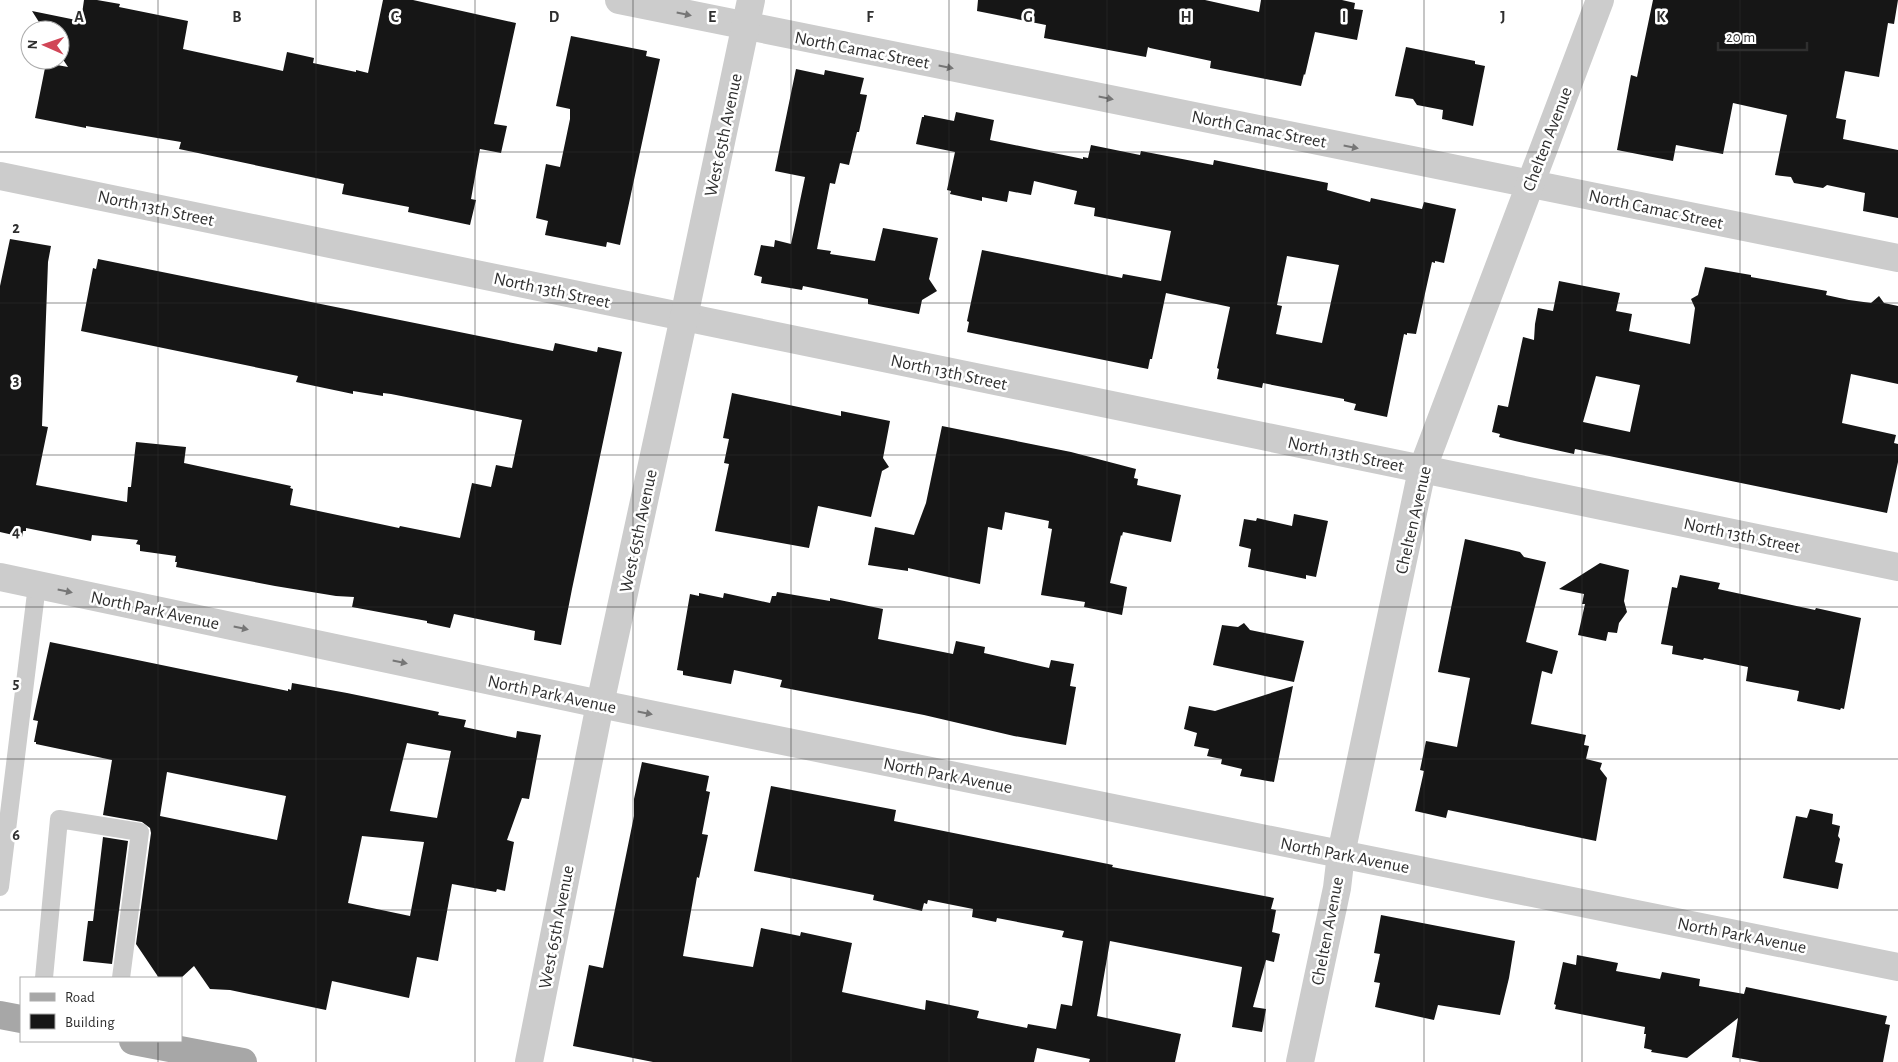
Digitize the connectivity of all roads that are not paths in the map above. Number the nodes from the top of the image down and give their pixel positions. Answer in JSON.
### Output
{"nodes":[{"id":1,"x":619,"y":0,"type":"edge"},
{"id":2,"x":751,"y":0,"type":"edge"},
{"id":3,"x":1600,"y":0,"type":"edge"},
{"id":4,"x":746,"y":26,"type":"junction"},
{"id":5,"x":0,"y":176,"type":"edge"},
{"id":6,"x":1531,"y":183,"type":"junction"},
{"id":7,"x":1898,"y":258,"type":"edge"},
{"id":8,"x":684,"y":318,"type":"junction"},
{"id":9,"x":1422,"y":470,"type":"junction"},
{"id":10,"x":1898,"y":567,"type":"edge"},
{"id":11,"x":0,"y":578,"type":"edge"},
{"id":12,"x":37,"y":585,"type":"junction"},
{"id":13,"x":600,"y":704,"type":"junction"},
{"id":14,"x":1341,"y":854,"type":"junction"},
{"id":15,"x":0,"y":887,"type":"edge"},
{"id":16,"x":1898,"y":967,"type":"edge"},
{"id":17,"x":44,"y":977,"type":"edge"},
{"id":18,"x":121,"y":977,"type":"edge"},
{"id":19,"x":0,"y":1015,"type":"edge"},
{"id":20,"x":20,"y":1019,"type":"edge"},
{"id":21,"x":138,"y":1042,"type":"edge"},
{"id":22,"x":243,"y":1062,"type":"edge"},
{"id":23,"x":529,"y":1062,"type":"edge"},
{"id":24,"x":1300,"y":1062,"type":"edge"}],
"edges":[{"from":1,"to":4,"type":"street","name":"North Camac Street","one_way":true},
{"from":2,"to":4,"type":"street","name":"West 65th Avenue"},
{"from":3,"to":6,"type":"street","name":"Chelten Avenue"},
{"from":4,"to":6,"type":"street","name":"North Camac Street","one_way":true},
{"from":4,"to":8,"type":"street","name":"West 65th Avenue"},
{"from":5,"to":8,"type":"street","name":"North 13th Street"},
{"from":6,"to":7,"type":"street","name":"North Camac Street"},
{"from":6,"to":9,"type":"street","name":"Chelten Avenue"},
{"from":8,"to":9,"type":"street","name":"North 13th Street"},
{"from":8,"to":13,"type":"street","name":"West 65th Avenue"},
{"from":9,"to":10,"type":"street","name":"North 13th Street"},
{"from":9,"to":14,"type":"street","name":"Chelten Avenue"},
{"from":11,"to":12,"type":"street","name":"North Park Avenue"},
{"from":12,"to":13,"type":"street","name":"North Park Avenue","one_way":true},
{"from":12,"to":15,"type":"lane"},
{"from":13,"to":14,"type":"street","name":"North Park Avenue","one_way":true},
{"from":13,"to":23,"type":"street","name":"West 65th Avenue"},
{"from":14,"to":16,"type":"street","name":"North Park Avenue"},
{"from":14,"to":24,"type":"street","name":"Chelten Avenue"},
{"from":17,"to":18,"type":"lane"},
{"from":19,"to":20,"type":"main road"},
{"from":21,"to":22,"type":"main road"}]}
